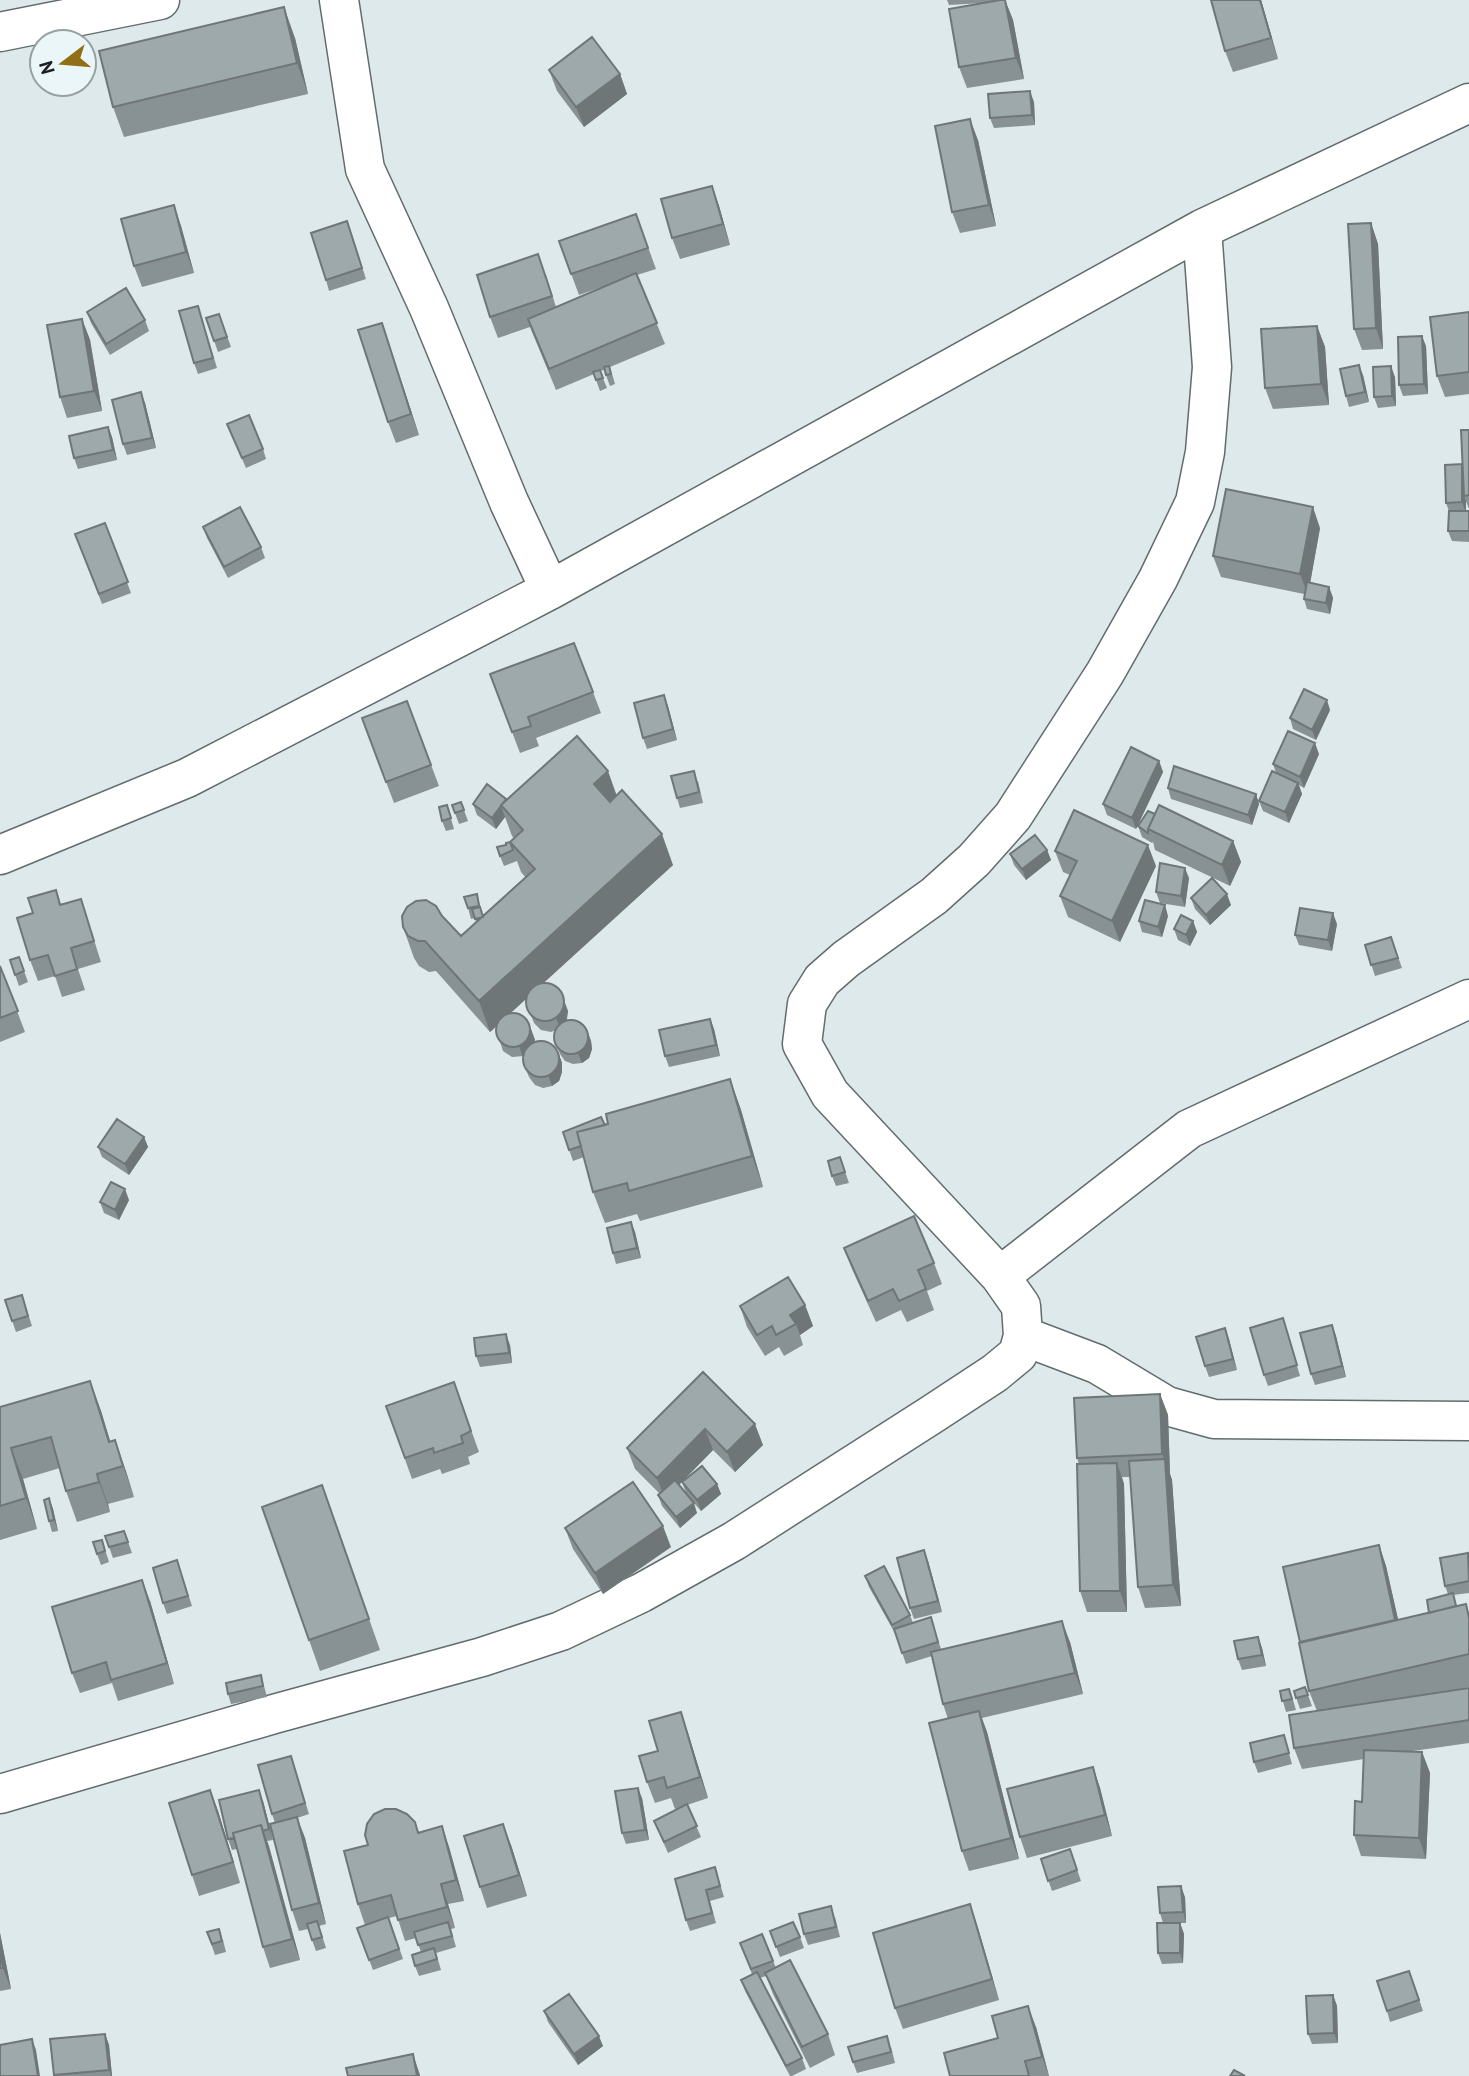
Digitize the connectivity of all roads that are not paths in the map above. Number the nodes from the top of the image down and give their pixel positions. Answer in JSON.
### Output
{"nodes":[{"id":1,"x":160,"y":0,"type":"edge"},
{"id":2,"x":339,"y":0,"type":"edge"},
{"id":3,"x":0,"y":32,"type":"edge"},
{"id":4,"x":1469,"y":103,"type":"edge"},
{"id":5,"x":1202,"y":229,"type":"junction"},
{"id":6,"x":550,"y":590,"type":"junction"},
{"id":7,"x":0,"y":855,"type":"edge"},
{"id":8,"x":1469,"y":999,"type":"edge"},
{"id":9,"x":1000,"y":1276,"type":"junction"},
{"id":10,"x":1023,"y":1336,"type":"junction"},
{"id":11,"x":1469,"y":1421,"type":"edge"},
{"id":12,"x":0,"y":1794,"type":"edge"}],
"edges":[{"from":1,"to":3,"type":"street"},
{"from":2,"to":6,"type":"street"},
{"from":4,"to":5,"type":"street"},
{"from":5,"to":6,"type":"street"},
{"from":5,"to":9,"type":"street"},
{"from":6,"to":7,"type":"street"},
{"from":8,"to":9,"type":"street"},
{"from":9,"to":10,"type":"street"},
{"from":10,"to":11,"type":"street"},
{"from":10,"to":12,"type":"street"}]}
